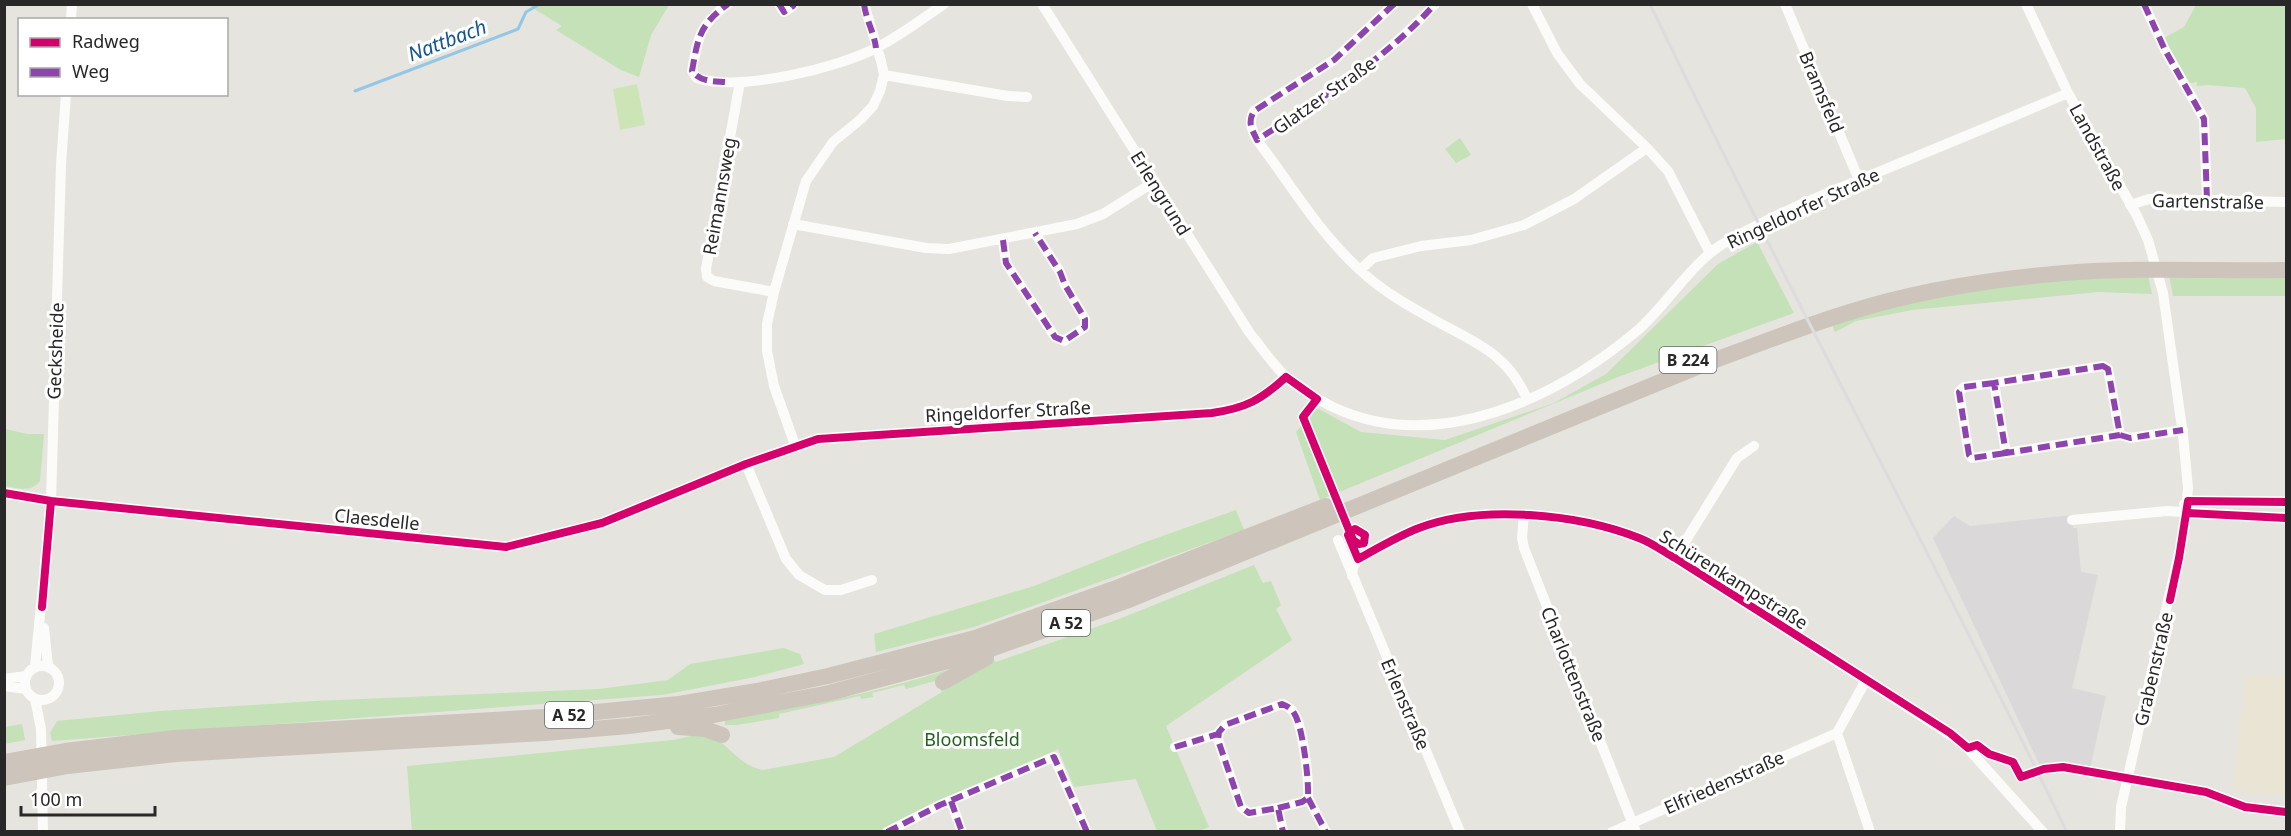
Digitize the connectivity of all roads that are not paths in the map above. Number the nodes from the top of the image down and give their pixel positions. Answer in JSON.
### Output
{"nodes":[{"id":1,"x":728,"y":4,"type":"edge"},
{"id":2,"x":779,"y":4,"type":"edge"},
{"id":3,"x":792,"y":4,"type":"edge"},
{"id":4,"x":864,"y":4,"type":"edge"},
{"id":5,"x":944,"y":4,"type":"edge"},
{"id":6,"x":1042,"y":4,"type":"edge"},
{"id":7,"x":1394,"y":4,"type":"edge"},
{"id":8,"x":1436,"y":4,"type":"edge"},
{"id":9,"x":1532,"y":4,"type":"edge"},
{"id":10,"x":1785,"y":4,"type":"edge"},
{"id":11,"x":2026,"y":4,"type":"edge"},
{"id":12,"x":2144,"y":4,"type":"edge"},
{"id":13,"x":876,"y":48,"type":"junction"},
{"id":14,"x":884,"y":75,"type":"junction"},
{"id":15,"x":740,"y":82,"type":"junction"},
{"id":16,"x":2068,"y":93,"type":"junction"},
{"id":17,"x":66,"y":96,"type":"edge"},
{"id":18,"x":1027,"y":97,"type":"dead end"},
{"id":19,"x":1257,"y":140,"type":"junction"},
{"id":20,"x":1647,"y":148,"type":"junction"},
{"id":21,"x":1859,"y":180,"type":"junction"},
{"id":22,"x":1154,"y":182,"type":"junction"},
{"id":23,"x":2207,"y":200,"type":"junction"},
{"id":24,"x":2286,"y":202,"type":"edge"},
{"id":25,"x":2130,"y":205,"type":"junction"},
{"id":26,"x":793,"y":224,"type":"junction"},
{"id":27,"x":1035,"y":233,"type":"junction"},
{"id":28,"x":1004,"y":240,"type":"junction"},
{"id":29,"x":1710,"y":253,"type":"junction"},
{"id":30,"x":2286,"y":260,"type":"edge"},
{"id":31,"x":1360,"y":270,"type":"junction"},
{"id":32,"x":2286,"y":270,"type":"edge"},
{"id":33,"x":774,"y":292,"type":"junction"},
{"id":34,"x":2163,"y":293,"type":"joint"},
{"id":35,"x":1286,"y":377,"type":"junction"},
{"id":36,"x":1994,"y":383,"type":"junction"},
{"id":37,"x":1527,"y":399,"type":"junction"},
{"id":38,"x":2183,"y":430,"type":"junction"},
{"id":39,"x":2120,"y":435,"type":"junction"},
{"id":40,"x":795,"y":445,"type":"junction"},
{"id":41,"x":1754,"y":446,"type":"dead end"},
{"id":42,"x":2006,"y":453,"type":"junction"},
{"id":43,"x":746,"y":464,"type":"junction"},
{"id":44,"x":692,"y":487,"type":"joint"},
{"id":45,"x":51,"y":501,"type":"junction"},
{"id":46,"x":2188,"y":501,"type":"junction"},
{"id":47,"x":2286,"y":502,"type":"edge"},
{"id":48,"x":2175,"y":511,"type":"junction"},
{"id":49,"x":2187,"y":513,"type":"junction"},
{"id":50,"x":1524,"y":514,"type":"junction"},
{"id":51,"x":2286,"y":518,"type":"edge"},
{"id":52,"x":2072,"y":520,"type":"dead end"},
{"id":53,"x":1338,"y":540,"type":"dead end"},
{"id":54,"x":1675,"y":558,"type":"junction"},
{"id":55,"x":1352,"y":576,"type":"junction"},
{"id":56,"x":872,"y":580,"type":"dead end"},
{"id":57,"x":1123,"y":594,"type":"junction"},
{"id":58,"x":42,"y":607,"type":"junction"},
{"id":59,"x":1006,"y":644,"type":"junction"},
{"id":60,"x":48,"y":666,"type":"junction"},
{"id":61,"x":35,"y":667,"type":"junction"},
{"id":62,"x":26,"y":676,"type":"junction"},
{"id":63,"x":4,"y":679,"type":"edge"},
{"id":64,"x":1866,"y":680,"type":"junction"},
{"id":65,"x":943,"y":682,"type":"dead end"},
{"id":66,"x":4,"y":686,"type":"edge"},
{"id":67,"x":26,"y":689,"type":"junction"},
{"id":68,"x":35,"y":699,"type":"junction"},
{"id":69,"x":49,"y":699,"type":"junction"},
{"id":70,"x":629,"y":726,"type":"junction"},
{"id":71,"x":42,"y":729,"type":"junction"},
{"id":72,"x":1837,"y":733,"type":"junction"},
{"id":73,"x":1218,"y":734,"type":"junction"},
{"id":74,"x":722,"y":735,"type":"dead end"},
{"id":75,"x":1175,"y":747,"type":"dead end"},
{"id":76,"x":4,"y":762,"type":"edge"},
{"id":77,"x":4,"y":778,"type":"edge"},
{"id":78,"x":1308,"y":798,"type":"junction"},
{"id":79,"x":951,"y":801,"type":"junction"},
{"id":80,"x":2232,"y":803,"type":"dead end"},
{"id":81,"x":1278,"y":808,"type":"junction"},
{"id":82,"x":2286,"y":812,"type":"edge"},
{"id":83,"x":1634,"y":827,"type":"edge"},
{"id":84,"x":43,"y":831,"type":"edge"},
{"id":85,"x":887,"y":831,"type":"edge"},
{"id":86,"x":962,"y":831,"type":"edge"},
{"id":87,"x":1087,"y":831,"type":"edge"},
{"id":88,"x":1283,"y":831,"type":"edge"},
{"id":89,"x":1326,"y":831,"type":"edge"},
{"id":90,"x":1460,"y":831,"type":"edge"},
{"id":91,"x":1612,"y":831,"type":"edge"},
{"id":92,"x":1870,"y":831,"type":"edge"},
{"id":93,"x":2043,"y":831,"type":"edge"},
{"id":94,"x":2120,"y":831,"type":"edge"}],
"edges":[{"from":1,"to":15,"type":"street"},
{"from":2,"to":3,"type":"street"},
{"from":4,"to":13,"type":"street"},
{"from":5,"to":13,"type":"street"},
{"from":6,"to":22,"type":"street","name":"Erlengrund"},
{"from":7,"to":19,"type":"street","name":"Glatzer Straße"},
{"from":8,"to":19,"type":"street","name":"Glatzer Straße"},
{"from":9,"to":20,"type":"street"},
{"from":10,"to":21,"type":"street","name":"Bramsfeld"},
{"from":11,"to":16,"type":"street","name":"Landstraße"},
{"from":12,"to":23,"type":"street"},
{"from":13,"to":14,"type":"street"},
{"from":13,"to":15,"type":"street"},
{"from":14,"to":18,"type":"street"},
{"from":14,"to":26,"type":"street"},
{"from":15,"to":33,"type":"street","name":"Reimannsweg"},
{"from":16,"to":21,"type":"street","name":"Ringeldorfer Straße"},
{"from":16,"to":25,"type":"street","name":"Landstraße"},
{"from":17,"to":45,"type":"street","name":"Gecksheide"},
{"from":19,"to":31,"type":"street"},
{"from":20,"to":29,"type":"street"},
{"from":20,"to":31,"type":"street"},
{"from":21,"to":29,"type":"street","name":"Ringeldorfer Straße"},
{"from":22,"to":27,"type":"street"},
{"from":22,"to":35,"type":"street","name":"Erlengrund"},
{"from":23,"to":24,"type":"street","name":"Gartenstraße"},
{"from":23,"to":25,"type":"street","name":"Gartenstraße"},
{"from":25,"to":34,"type":"street","name":"Landstraße"},
{"from":26,"to":28,"type":"street"},
{"from":26,"to":33,"type":"street"},
{"from":27,"to":28,"type":"street"},
{"from":27,"to":28,"type":"street"},
{"from":29,"to":37,"type":"street","name":"Ringeldorfer Straße"},
{"from":30,"to":57,"type":"highway","number":"B 224"},
{"from":31,"to":37,"type":"street"},
{"from":32,"to":57,"type":"highway","number":"B 224"},
{"from":33,"to":40,"type":"street"},
{"from":34,"to":38,"type":"street","name":"Grabenstraße"},
{"from":35,"to":37,"type":"street","name":"Ringeldorfer Straße"},
{"from":35,"to":40,"type":"street","name":"Ringeldorfer Straße"},
{"from":36,"to":39,"type":"street"},
{"from":36,"to":42,"type":"street"},
{"from":36,"to":42,"type":"street"},
{"from":38,"to":39,"type":"street"},
{"from":38,"to":46,"type":"street","name":"Grabenstraße"},
{"from":39,"to":42,"type":"street"},
{"from":40,"to":43,"type":"street","name":"Ringeldorfer Straße"},
{"from":41,"to":54,"type":"street"},
{"from":43,"to":44,"type":"street","name":"Ringeldorfer Straße"},
{"from":43,"to":56,"type":"street"},
{"from":44,"to":45,"type":"street","name":"Claesdelle"},
{"from":45,"to":58,"type":"street","name":"Gecksheide"},
{"from":46,"to":47,"type":"street"},
{"from":46,"to":48,"type":"street"},
{"from":46,"to":49,"type":"street","name":"Grabenstraße"},
{"from":48,"to":49,"type":"street"},
{"from":48,"to":52,"type":"street"},
{"from":49,"to":51,"type":"street"},
{"from":49,"to":94,"type":"street","name":"Grabenstraße"},
{"from":50,"to":54,"type":"street","name":"Schürenkampstraße"},
{"from":50,"to":55,"type":"street","name":"Schürenkampstraße"},
{"from":50,"to":83,"type":"street","name":"Charlottenstraße"},
{"from":53,"to":55,"type":"street","name":"Erlenstraße"},
{"from":54,"to":64,"type":"street","name":"Schürenkampstraße"},
{"from":55,"to":90,"type":"street","name":"Erlenstraße"},
{"from":57,"to":59,"type":"highway","number":"A 52"},
{"from":57,"to":76,"type":"highway","number":"A 52"},
{"from":58,"to":60,"type":"street","name":"Gecksheide"},
{"from":58,"to":61,"type":"street","name":"Gecksheide"},
{"from":59,"to":65,"type":"highway"},
{"from":59,"to":70,"type":"highway","number":"A 52"},
{"from":60,"to":61,"type":"street"},
{"from":60,"to":69,"type":"street"},
{"from":61,"to":62,"type":"street"},
{"from":62,"to":63,"type":"street"},
{"from":62,"to":67,"type":"street"},
{"from":64,"to":72,"type":"street"},
{"from":64,"to":93,"type":"street","name":"Schürenkampstraße"},
{"from":66,"to":67,"type":"street"},
{"from":67,"to":68,"type":"street"},
{"from":68,"to":69,"type":"street"},
{"from":68,"to":71,"type":"street"},
{"from":69,"to":71,"type":"street"},
{"from":70,"to":74,"type":"highway"},
{"from":70,"to":77,"type":"highway","number":"A 52"},
{"from":71,"to":84,"type":"street"},
{"from":72,"to":83,"type":"street","name":"Elfriedenstraße"},
{"from":72,"to":92,"type":"street"},
{"from":73,"to":75,"type":"street"},
{"from":73,"to":78,"type":"street"},
{"from":73,"to":81,"type":"street"},
{"from":78,"to":81,"type":"street"},
{"from":78,"to":89,"type":"street"},
{"from":79,"to":85,"type":"street"},
{"from":79,"to":86,"type":"street"},
{"from":79,"to":87,"type":"street"},
{"from":80,"to":82,"type":"street"},
{"from":81,"to":88,"type":"street"},
{"from":83,"to":91,"type":"street","name":"Elfriedenstraße"}]}
